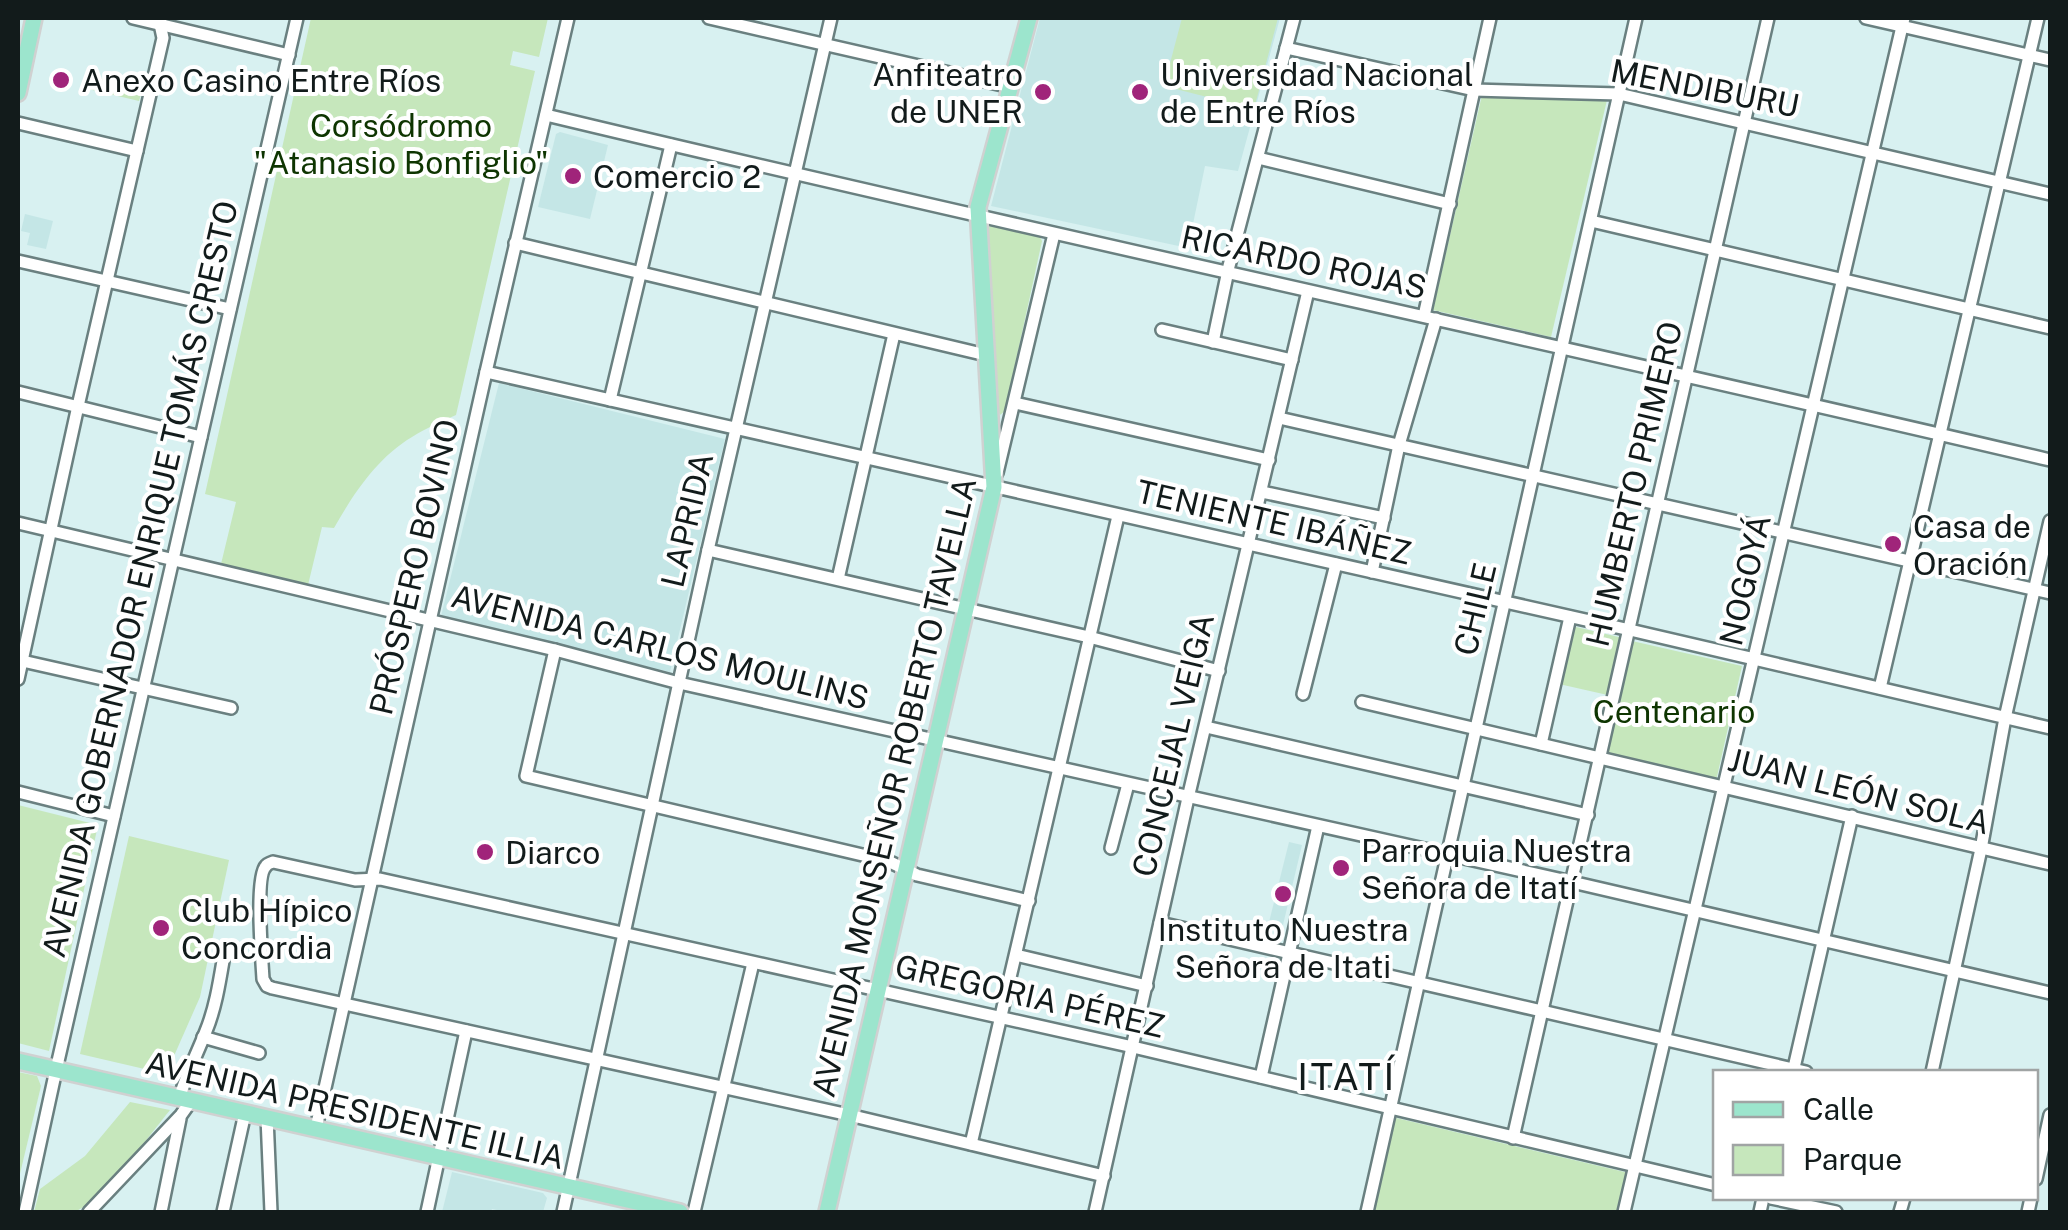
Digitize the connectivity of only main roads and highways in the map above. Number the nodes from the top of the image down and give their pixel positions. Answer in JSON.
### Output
{"nodes":[{"id":1,"x":34,"y":18,"type":"edge"},
{"id":2,"x":1030,"y":18,"type":"edge"},
{"id":3,"x":18,"y":92,"type":"edge"},
{"id":4,"x":18,"y":1061,"type":"edge"},
{"id":5,"x":680,"y":1212,"type":"edge"},
{"id":6,"x":826,"y":1212,"type":"edge"}],
"edges":[{"from":1,"to":3,"type":"main road"},
{"from":2,"to":6,"type":"main road","name":"AVENIDA MONSEÑOR ROBERTO TAVELLA"},
{"from":4,"to":5,"type":"main road","name":"AVENIDA PRESIDENTE ILLIA"}]}
